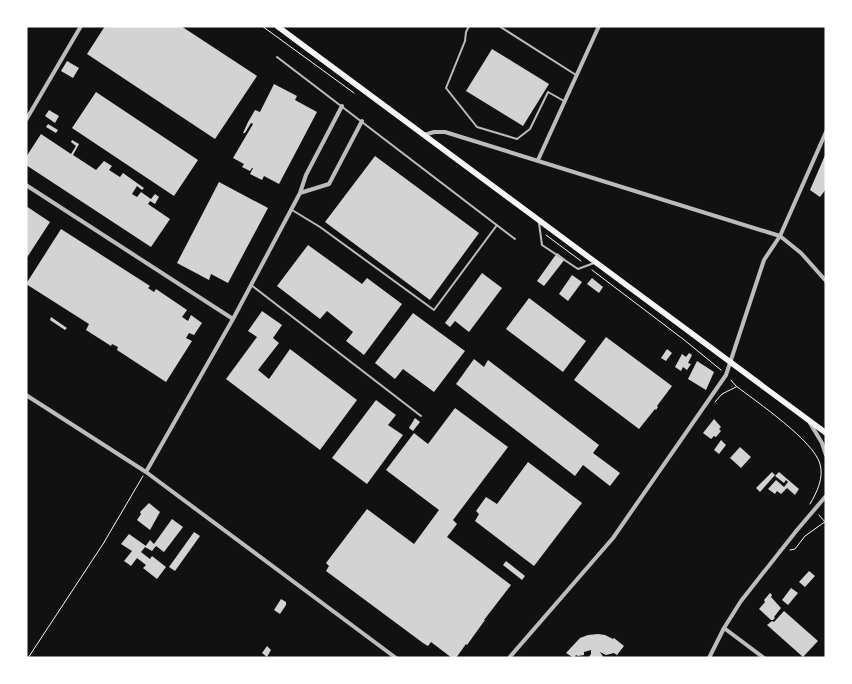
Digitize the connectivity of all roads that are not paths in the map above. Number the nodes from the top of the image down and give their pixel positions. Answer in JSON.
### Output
{"nodes":[{"id":1,"x":81,"y":26,"type":"edge"},
{"id":2,"x":277,"y":26,"type":"edge"},
{"id":3,"x":469,"y":26,"type":"edge"},
{"id":4,"x":499,"y":26,"type":"edge"},
{"id":5,"x":599,"y":26,"type":"edge"},
{"id":6,"x":277,"y":57,"type":"dead end"},
{"id":7,"x":576,"y":75,"type":"junction"},
{"id":8,"x":564,"y":101,"type":"junction"},
{"id":9,"x":342,"y":106,"type":"junction"},
{"id":10,"x":26,"y":120,"type":"edge"},
{"id":11,"x":362,"y":121,"type":"junction"},
{"id":12,"x":826,"y":132,"type":"edge"},
{"id":13,"x":424,"y":135,"type":"junction"},
{"id":14,"x":538,"y":160,"type":"junction"},
{"id":15,"x":26,"y":185,"type":"edge"},
{"id":16,"x":300,"y":193,"type":"junction"},
{"id":17,"x":291,"y":210,"type":"junction"},
{"id":18,"x":539,"y":220,"type":"junction"},
{"id":19,"x":497,"y":225,"type":"junction"},
{"id":20,"x":780,"y":236,"type":"junction"},
{"id":21,"x":515,"y":239,"type":"dead end"},
{"id":22,"x":597,"y":263,"type":"junction"},
{"id":23,"x":826,"y":281,"type":"edge"},
{"id":24,"x":251,"y":285,"type":"junction"},
{"id":25,"x":233,"y":319,"type":"junction"},
{"id":26,"x":730,"y":362,"type":"junction"},
{"id":27,"x":26,"y":396,"type":"edge"},
{"id":28,"x":421,"y":416,"type":"dead end"},
{"id":29,"x":809,"y":421,"type":"junction"},
{"id":30,"x":826,"y":432,"type":"edge"},
{"id":31,"x":826,"y":455,"type":"edge"},
{"id":32,"x":146,"y":472,"type":"junction"},
{"id":33,"x":826,"y":492,"type":"edge"},
{"id":34,"x":825,"y":497,"type":"edge"},
{"id":35,"x":724,"y":628,"type":"junction"},
{"id":36,"x":396,"y":658,"type":"edge"},
{"id":37,"x":509,"y":658,"type":"edge"},
{"id":38,"x":709,"y":658,"type":"edge"},
{"id":39,"x":764,"y":658,"type":"edge"}],
"edges":[{"from":1,"to":10,"type":"street"},
{"from":2,"to":13,"type":"main road"},
{"from":3,"to":8,"type":"lane"},
{"from":4,"to":7,"type":"lane"},
{"from":5,"to":7,"type":"street"},
{"from":6,"to":9,"type":"lane"},
{"from":7,"to":8,"type":"street"},
{"from":8,"to":14,"type":"street"},
{"from":9,"to":11,"type":"lane"},
{"from":9,"to":16,"type":"street"},
{"from":11,"to":16,"type":"street"},
{"from":11,"to":19,"type":"lane"},
{"from":12,"to":20,"type":"street"},
{"from":13,"to":14,"type":"street"},
{"from":13,"to":18,"type":"main road"},
{"from":14,"to":20,"type":"street"},
{"from":15,"to":25,"type":"street"},
{"from":16,"to":17,"type":"street"},
{"from":17,"to":19,"type":"lane"},
{"from":17,"to":24,"type":"street"},
{"from":18,"to":22,"type":"main road"},
{"from":18,"to":22,"type":"lane"},
{"from":19,"to":21,"type":"lane"},
{"from":20,"to":23,"type":"street"},
{"from":20,"to":26,"type":"street"},
{"from":22,"to":26,"type":"main road"},
{"from":24,"to":25,"type":"street"},
{"from":24,"to":28,"type":"lane"},
{"from":25,"to":32,"type":"street"},
{"from":26,"to":29,"type":"main road"},
{"from":26,"to":37,"type":"street"},
{"from":27,"to":32,"type":"street"},
{"from":29,"to":30,"type":"main road"},
{"from":29,"to":31,"type":"street"},
{"from":32,"to":36,"type":"street"},
{"from":33,"to":34,"type":"street"},
{"from":34,"to":35,"type":"street"},
{"from":35,"to":38,"type":"street"},
{"from":35,"to":39,"type":"street"}]}
